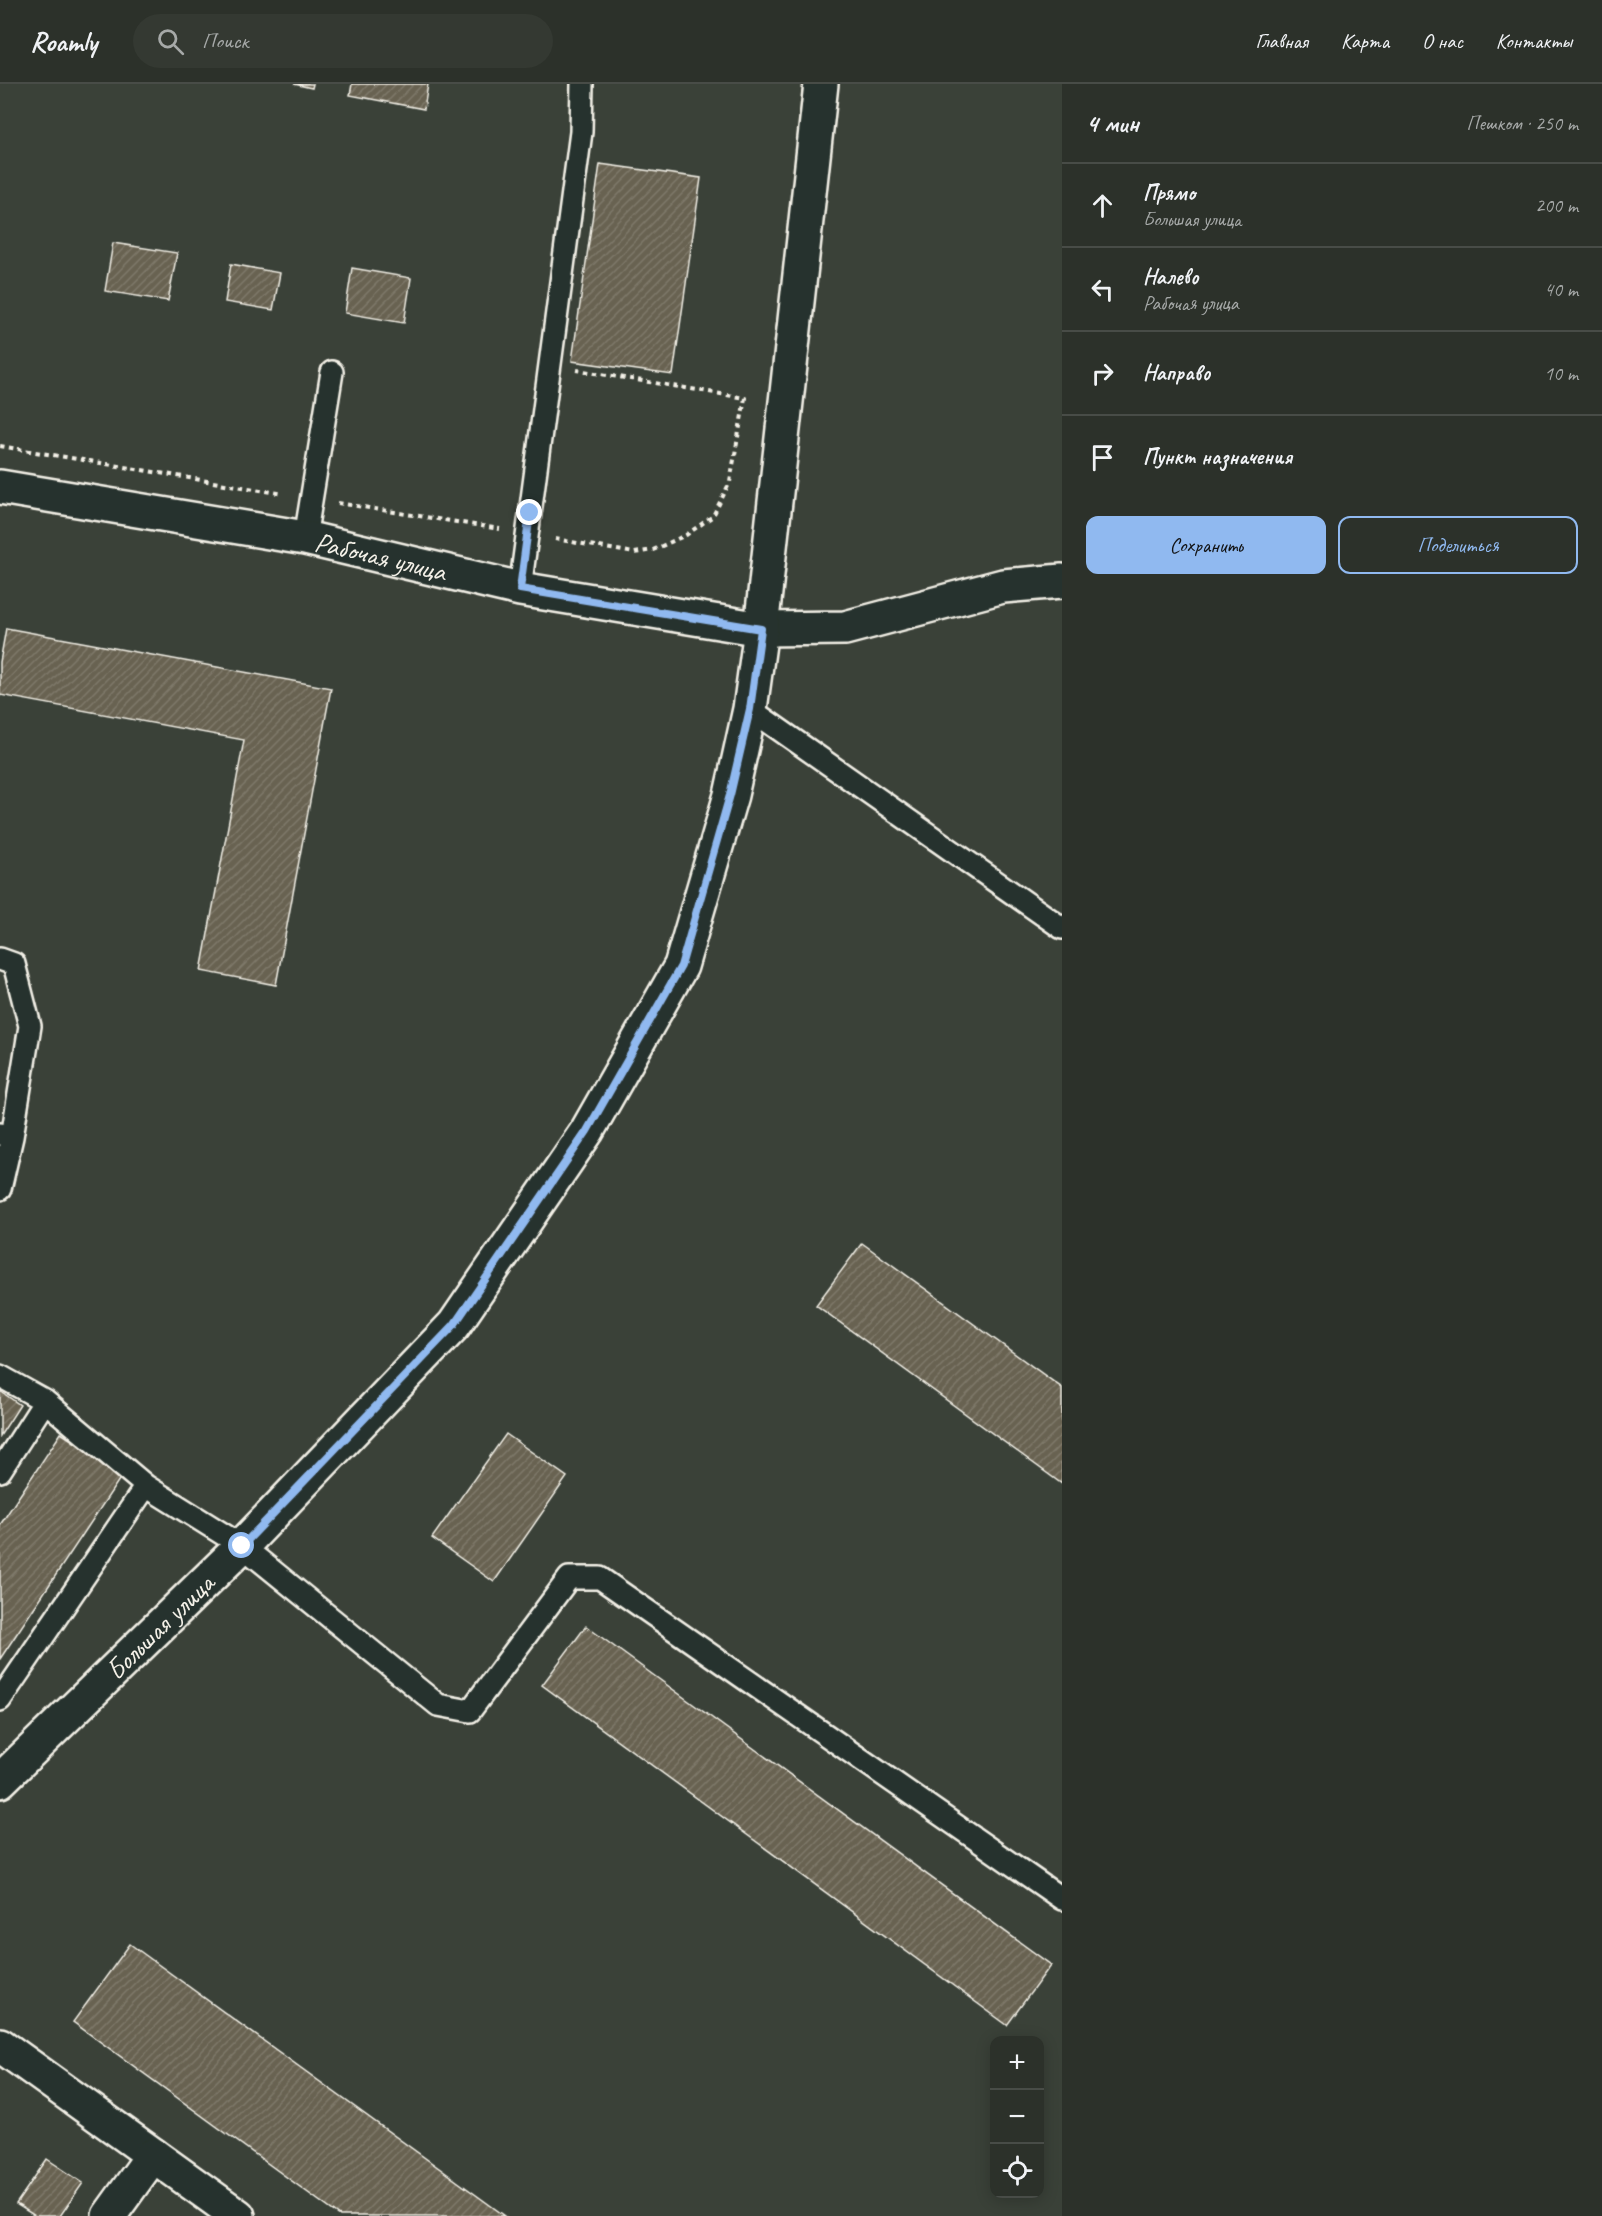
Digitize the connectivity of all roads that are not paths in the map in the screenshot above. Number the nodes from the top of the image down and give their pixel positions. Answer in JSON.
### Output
{"nodes":[{"id":1,"x":582,"y":84,"type":"edge"},
{"id":2,"x":820,"y":84,"type":"edge"},
{"id":3,"x":332,"y":372,"type":"dead end"},
{"id":4,"x":0,"y":487,"type":"edge"},
{"id":5,"x":305,"y":538,"type":"junction"},
{"id":6,"x":1062,"y":581,"type":"edge"},
{"id":7,"x":520,"y":589,"type":"junction"},
{"id":8,"x":761,"y":629,"type":"junction"},
{"id":9,"x":750,"y":709,"type":"junction"},
{"id":10,"x":1062,"y":928,"type":"edge"},
{"id":11,"x":0,"y":959,"type":"edge"},
{"id":12,"x":6,"y":1136,"type":"edge"},
{"id":13,"x":0,"y":1189,"type":"edge"},
{"id":14,"x":0,"y":1377,"type":"edge"},
{"id":15,"x":45,"y":1401,"type":"junction"},
{"id":16,"x":0,"y":1472,"type":"edge"},
{"id":17,"x":146,"y":1486,"type":"junction"},
{"id":18,"x":242,"y":1546,"type":"junction"},
{"id":19,"x":0,"y":1700,"type":"edge"},
{"id":20,"x":0,"y":1781,"type":"edge"},
{"id":21,"x":1062,"y":1899,"type":"edge"},
{"id":22,"x":0,"y":2045,"type":"edge"},
{"id":23,"x":153,"y":2155,"type":"junction"},
{"id":24,"x":109,"y":2216,"type":"edge"},
{"id":25,"x":238,"y":2216,"type":"edge"}],
"edges":[{"from":1,"to":7,"type":"lane"},
{"from":2,"to":8,"type":"street","name":"Большая улица"},
{"from":3,"to":5,"type":"lane"},
{"from":4,"to":5,"type":"street","name":"Рабочая улица"},
{"from":5,"to":7,"type":"street","name":"Рабочая улица"},
{"from":6,"to":8,"type":"street","name":"Рабочая улица"},
{"from":7,"to":8,"type":"street","name":"Рабочая улица"},
{"from":8,"to":9,"type":"street","name":"Большая улица"},
{"from":9,"to":10,"type":"lane"},
{"from":9,"to":18,"type":"street","name":"Большая улица"},
{"from":11,"to":12,"type":"lane"},
{"from":12,"to":13,"type":"lane"},
{"from":14,"to":15,"type":"lane"},
{"from":15,"to":16,"type":"lane"},
{"from":15,"to":17,"type":"lane"},
{"from":17,"to":18,"type":"lane"},
{"from":17,"to":19,"type":"lane"},
{"from":18,"to":20,"type":"street","name":"Большая улица"},
{"from":18,"to":21,"type":"lane"},
{"from":22,"to":23,"type":"street"},
{"from":23,"to":24,"type":"street"},
{"from":23,"to":25,"type":"street"}]}
